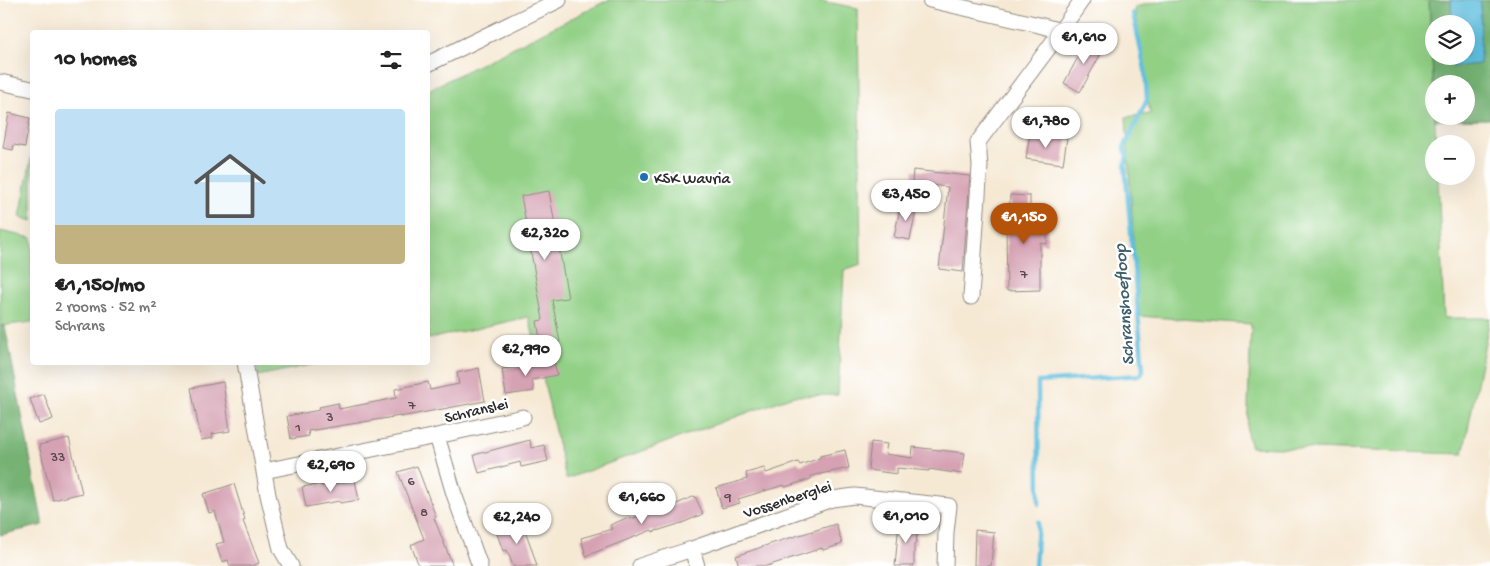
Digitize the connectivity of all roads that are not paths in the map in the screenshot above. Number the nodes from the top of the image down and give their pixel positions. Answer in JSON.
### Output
{"nodes":[{"id":1,"x":559,"y":0,"type":"edge"},
{"id":2,"x":930,"y":0,"type":"edge"},
{"id":3,"x":1082,"y":0,"type":"edge"},
{"id":4,"x":1061,"y":31,"type":"junction"},
{"id":5,"x":430,"y":63,"type":"edge"},
{"id":6,"x":0,"y":82,"type":"edge"},
{"id":7,"x":30,"y":89,"type":"edge"},
{"id":8,"x":971,"y":297,"type":"dead end"},
{"id":9,"x":246,"y":365,"type":"edge"},
{"id":10,"x":523,"y":417,"type":"dead end"},
{"id":11,"x":437,"y":436,"type":"junction"},
{"id":12,"x":264,"y":471,"type":"junction"},
{"id":13,"x":692,"y":550,"type":"junction"},
{"id":14,"x":292,"y":566,"type":"edge"},
{"id":15,"x":480,"y":566,"type":"edge"},
{"id":16,"x":640,"y":566,"type":"edge"},
{"id":17,"x":697,"y":566,"type":"edge"},
{"id":18,"x":944,"y":566,"type":"edge"}],
"edges":[{"from":1,"to":5,"type":"street"},
{"from":2,"to":4,"type":"street"},
{"from":3,"to":4,"type":"street"},
{"from":4,"to":8,"type":"street"},
{"from":6,"to":7,"type":"street"},
{"from":9,"to":12,"type":"street"},
{"from":10,"to":11,"type":"street","name":"Schranslei"},
{"from":11,"to":12,"type":"street","name":"Schranslei"},
{"from":11,"to":15,"type":"street","name":"Schranslei"},
{"from":12,"to":14,"type":"street"},
{"from":13,"to":16,"type":"street","name":"Vossenberglei"},
{"from":13,"to":17,"type":"street"},
{"from":13,"to":18,"type":"street","name":"Vossenberglei"}]}
